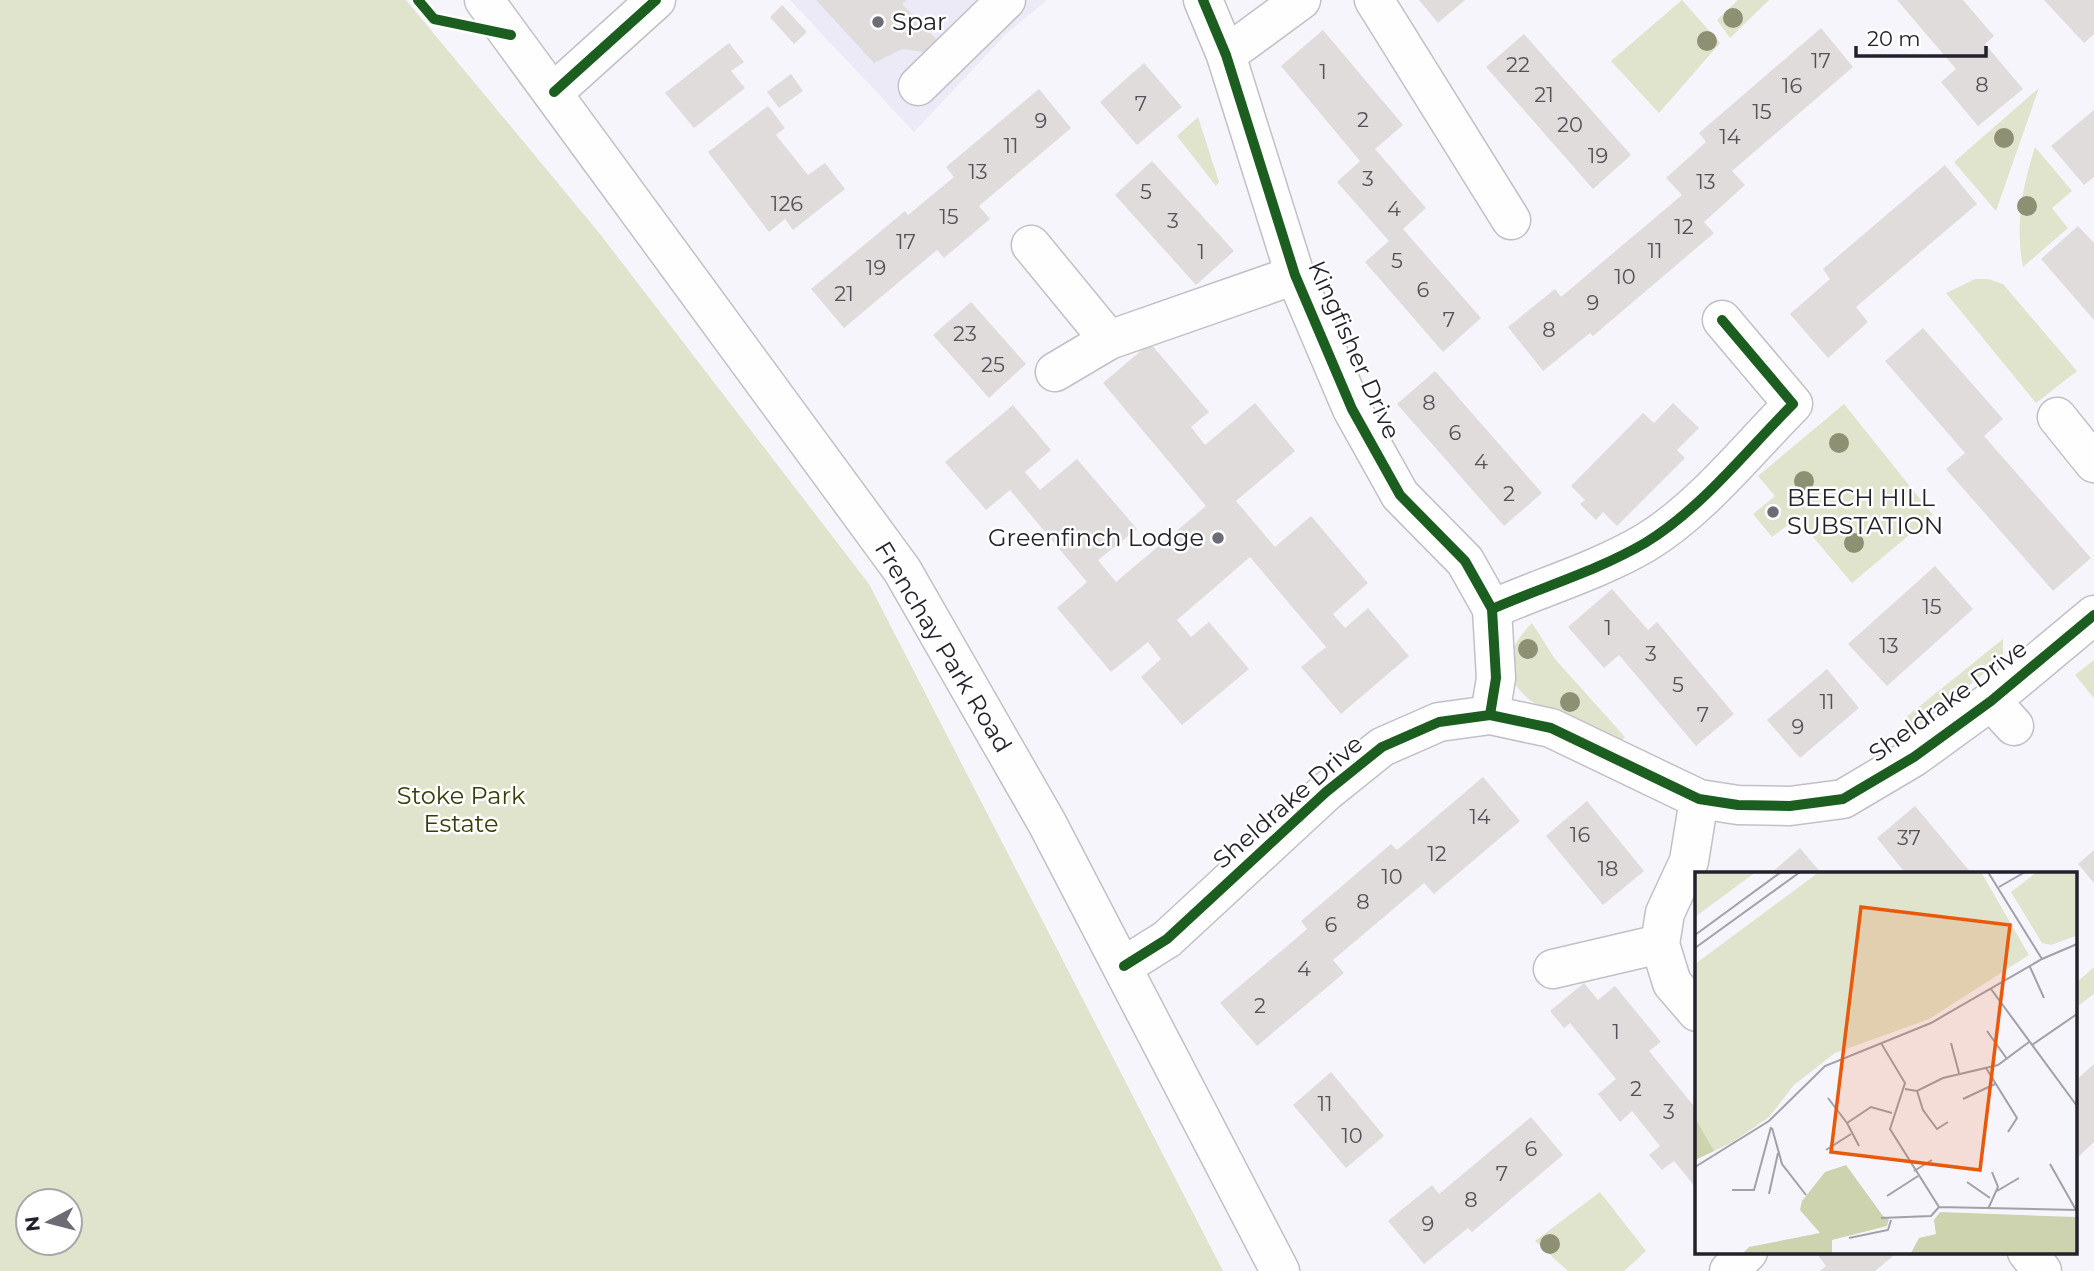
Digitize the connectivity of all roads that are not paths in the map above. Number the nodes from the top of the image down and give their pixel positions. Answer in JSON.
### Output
{"nodes":[{"id":1,"x":484,"y":0,"type":"edge"},
{"id":2,"x":656,"y":0,"type":"edge"},
{"id":3,"x":1006,"y":0,"type":"edge"},
{"id":4,"x":1203,"y":0,"type":"edge"},
{"id":5,"x":1301,"y":0,"type":"edge"},
{"id":6,"x":1374,"y":0,"type":"edge"},
{"id":7,"x":1226,"y":55,"type":"junction"},
{"id":8,"x":918,"y":86,"type":"dead end"},
{"id":9,"x":554,"y":92,"type":"junction"},
{"id":10,"x":1511,"y":220,"type":"dead end"},
{"id":11,"x":1031,"y":245,"type":"dead end"},
{"id":12,"x":1295,"y":275,"type":"junction"},
{"id":13,"x":1722,"y":320,"type":"dead end"},
{"id":14,"x":1109,"y":340,"type":"junction"},
{"id":15,"x":1055,"y":372,"type":"dead end"},
{"id":16,"x":2057,"y":417,"type":"dead end"},
{"id":17,"x":2094,"y":463,"type":"edge"},
{"id":18,"x":1492,"y":609,"type":"junction"},
{"id":19,"x":2094,"y":615,"type":"edge"},
{"id":20,"x":1490,"y":715,"type":"junction"},
{"id":21,"x":1699,"y":799,"type":"junction"},
{"id":22,"x":1660,"y":944,"type":"junction"},
{"id":23,"x":1124,"y":966,"type":"junction"},
{"id":24,"x":1553,"y":969,"type":"dead end"},
{"id":25,"x":1695,"y":1010,"type":"edge"},
{"id":26,"x":1746,"y":1254,"type":"edge"},
{"id":27,"x":2029,"y":1254,"type":"edge"},
{"id":28,"x":1280,"y":1271,"type":"edge"},
{"id":29,"x":1729,"y":1271,"type":"edge"},
{"id":30,"x":2042,"y":1271,"type":"edge"}],
"edges":[{"from":1,"to":9,"type":"street","name":"Frenchay Park Road"},
{"from":2,"to":9,"type":"street"},
{"from":3,"to":8,"type":"street"},
{"from":4,"to":7,"type":"street","name":"Kingfisher Drive"},
{"from":5,"to":7,"type":"street"},
{"from":6,"to":10,"type":"street"},
{"from":7,"to":12,"type":"street","name":"Kingfisher Drive"},
{"from":9,"to":23,"type":"street","name":"Frenchay Park Road"},
{"from":11,"to":14,"type":"street"},
{"from":12,"to":14,"type":"street","name":"Kingfisher Drive"},
{"from":12,"to":18,"type":"street","name":"Kingfisher Drive"},
{"from":13,"to":18,"type":"street"},
{"from":14,"to":15,"type":"street","name":"Kingfisher Drive"},
{"from":16,"to":17,"type":"street"},
{"from":18,"to":20,"type":"street","name":"Kingfisher Drive"},
{"from":19,"to":21,"type":"street","name":"Sheldrake Drive"},
{"from":20,"to":21,"type":"street","name":"Sheldrake Drive"},
{"from":20,"to":23,"type":"street","name":"Sheldrake Drive"},
{"from":21,"to":22,"type":"street"},
{"from":22,"to":24,"type":"street"},
{"from":22,"to":25,"type":"street"},
{"from":23,"to":28,"type":"street","name":"Frenchay Park Road"},
{"from":26,"to":29,"type":"street"},
{"from":27,"to":30,"type":"street"}]}
